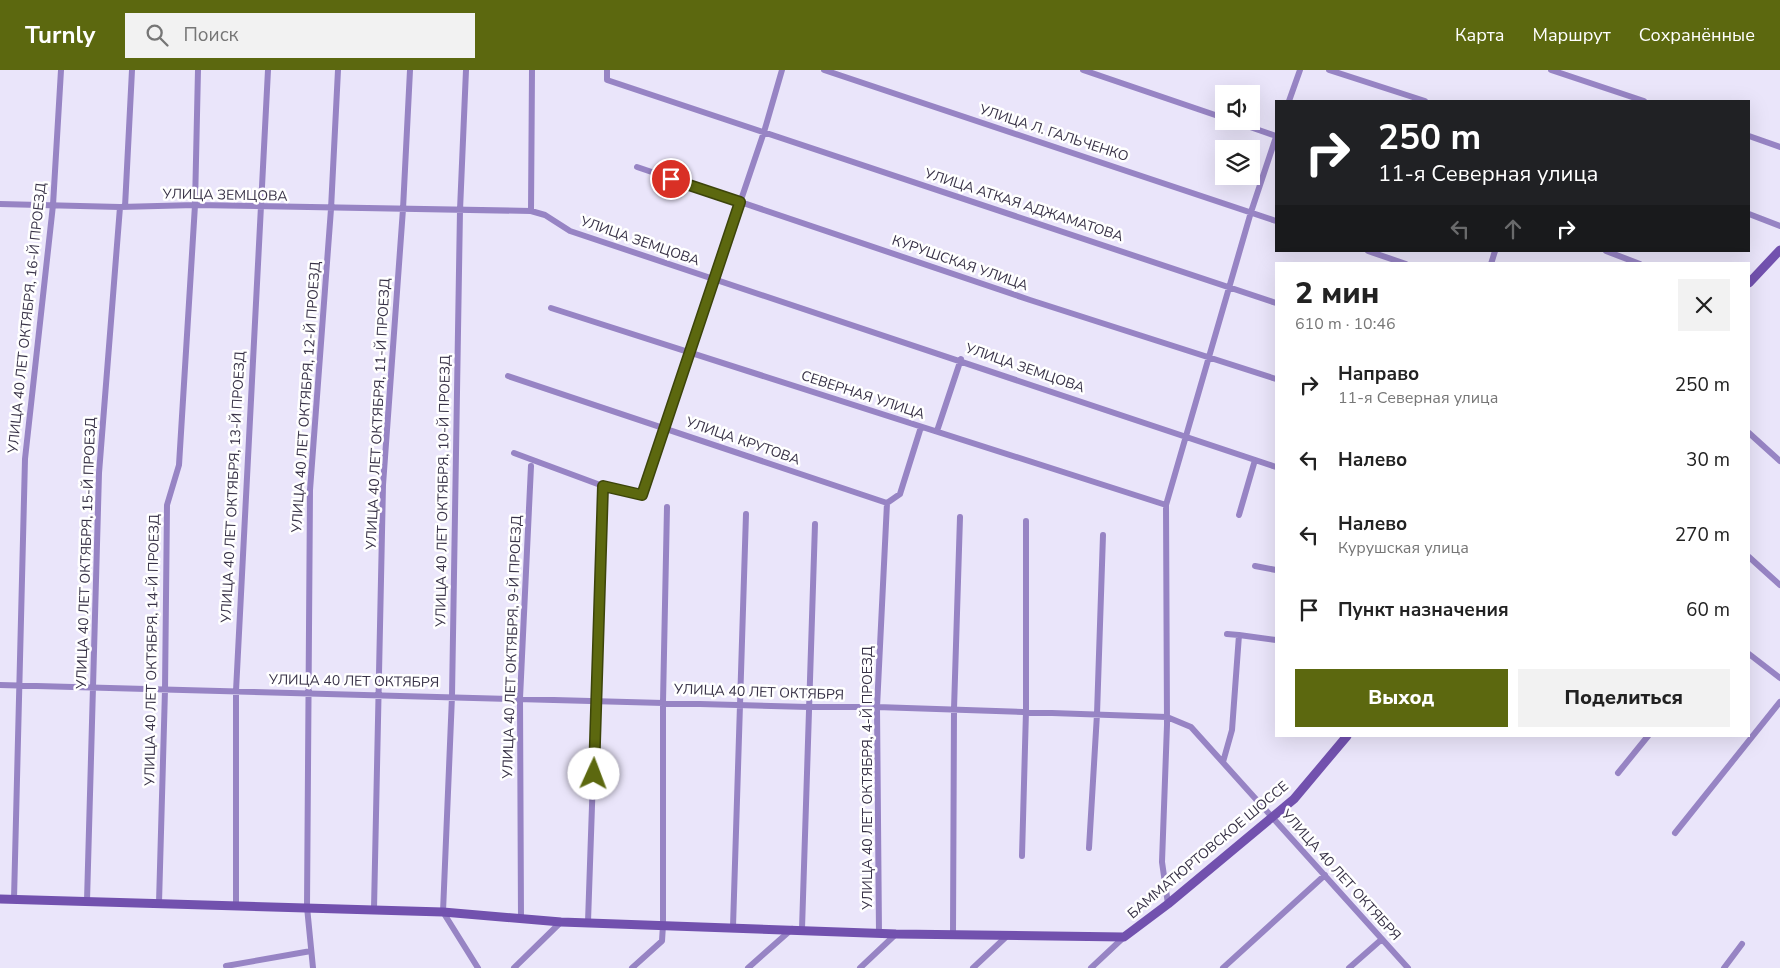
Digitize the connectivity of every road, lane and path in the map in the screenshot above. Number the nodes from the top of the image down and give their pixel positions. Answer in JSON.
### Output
{"nodes":[{"id":1,"x":61,"y":70,"type":"edge"},
{"id":2,"x":132,"y":70,"type":"edge"},
{"id":3,"x":198,"y":70,"type":"edge"},
{"id":4,"x":268,"y":70,"type":"edge"},
{"id":5,"x":338,"y":70,"type":"edge"},
{"id":6,"x":410,"y":70,"type":"edge"},
{"id":7,"x":466,"y":70,"type":"edge"},
{"id":8,"x":532,"y":70,"type":"edge"},
{"id":9,"x":607,"y":70,"type":"edge"},
{"id":10,"x":782,"y":70,"type":"edge"},
{"id":11,"x":824,"y":70,"type":"edge"},
{"id":12,"x":1083,"y":70,"type":"edge"},
{"id":13,"x":1300,"y":70,"type":"edge"},
{"id":14,"x":1329,"y":70,"type":"edge"},
{"id":15,"x":1551,"y":70,"type":"edge"},
{"id":16,"x":1559,"y":71,"type":"edge"},
{"id":17,"x":1289,"y":100,"type":"edge"},
{"id":18,"x":1422,"y":100,"type":"edge"},
{"id":19,"x":1641,"y":100,"type":"edge"},
{"id":20,"x":1215,"y":115,"type":"edge"},
{"id":21,"x":1259,"y":130,"type":"edge"},
{"id":22,"x":764,"y":132,"type":"junction"},
{"id":23,"x":1275,"y":136,"type":"edge"},
{"id":24,"x":1750,"y":136,"type":"edge"},
{"id":25,"x":1275,"y":139,"type":"edge"},
{"id":26,"x":1780,"y":147,"type":"edge"},
{"id":27,"x":637,"y":167,"type":"dead end"},
{"id":28,"x":740,"y":202,"type":"junction"},
{"id":29,"x":0,"y":204,"type":"edge"},
{"id":30,"x":53,"y":205,"type":"junction"},
{"id":31,"x":195,"y":205,"type":"junction"},
{"id":32,"x":122,"y":207,"type":"junction"},
{"id":33,"x":260,"y":208,"type":"junction"},
{"id":34,"x":331,"y":209,"type":"junction"},
{"id":35,"x":403,"y":209,"type":"junction"},
{"id":36,"x":460,"y":210,"type":"junction"},
{"id":37,"x":531,"y":211,"type":"junction"},
{"id":38,"x":1251,"y":212,"type":"junction"},
{"id":39,"x":1750,"y":214,"type":"edge"},
{"id":40,"x":1275,"y":221,"type":"edge"},
{"id":41,"x":1780,"y":226,"type":"edge"},
{"id":42,"x":1780,"y":250,"type":"edge"},
{"id":43,"x":1371,"y":252,"type":"edge"},
{"id":44,"x":1609,"y":252,"type":"edge"},
{"id":45,"x":1400,"y":262,"type":"edge"},
{"id":46,"x":1635,"y":262,"type":"edge"},
{"id":47,"x":715,"y":280,"type":"junction"},
{"id":48,"x":1750,"y":282,"type":"edge"},
{"id":49,"x":1230,"y":287,"type":"junction"},
{"id":50,"x":1275,"y":303,"type":"edge"},
{"id":51,"x":551,"y":308,"type":"dead end"},
{"id":52,"x":690,"y":352,"type":"junction"},
{"id":53,"x":1210,"y":357,"type":"junction"},
{"id":54,"x":960,"y":360,"type":"junction"},
{"id":55,"x":508,"y":376,"type":"dead end"},
{"id":56,"x":1275,"y":379,"type":"edge"},
{"id":57,"x":922,"y":427,"type":"junction"},
{"id":58,"x":666,"y":428,"type":"junction"},
{"id":59,"x":937,"y":431,"type":"junction"},
{"id":60,"x":1750,"y":434,"type":"edge"},
{"id":61,"x":1186,"y":436,"type":"junction"},
{"id":62,"x":514,"y":453,"type":"dead end"},
{"id":63,"x":1255,"y":460,"type":"junction"},
{"id":64,"x":1780,"y":461,"type":"edge"},
{"id":65,"x":531,"y":466,"type":"dead end"},
{"id":66,"x":1275,"y":467,"type":"edge"},
{"id":67,"x":603,"y":486,"type":"junction"},
{"id":68,"x":887,"y":503,"type":"junction"},
{"id":69,"x":1166,"y":505,"type":"junction"},
{"id":70,"x":667,"y":507,"type":"dead end"},
{"id":71,"x":746,"y":514,"type":"dead end"},
{"id":72,"x":1239,"y":515,"type":"dead end"},
{"id":73,"x":960,"y":517,"type":"dead end"},
{"id":74,"x":1026,"y":521,"type":"dead end"},
{"id":75,"x":815,"y":524,"type":"dead end"},
{"id":76,"x":1103,"y":535,"type":"dead end"},
{"id":77,"x":1750,"y":558,"type":"edge"},
{"id":78,"x":1255,"y":566,"type":"dead end"},
{"id":79,"x":1275,"y":570,"type":"edge"},
{"id":80,"x":1780,"y":585,"type":"edge"},
{"id":81,"x":1227,"y":634,"type":"dead end"},
{"id":82,"x":1239,"y":634,"type":"junction"},
{"id":83,"x":1275,"y":640,"type":"edge"},
{"id":84,"x":1750,"y":655,"type":"edge"},
{"id":85,"x":1780,"y":678,"type":"edge"},
{"id":86,"x":0,"y":686,"type":"edge"},
{"id":87,"x":19,"y":686,"type":"junction"},
{"id":88,"x":93,"y":690,"type":"junction"},
{"id":89,"x":165,"y":690,"type":"junction"},
{"id":90,"x":236,"y":691,"type":"junction"},
{"id":91,"x":308,"y":693,"type":"junction"},
{"id":92,"x":379,"y":695,"type":"junction"},
{"id":93,"x":452,"y":696,"type":"junction"},
{"id":94,"x":520,"y":698,"type":"junction"},
{"id":95,"x":597,"y":700,"type":"junction"},
{"id":96,"x":663,"y":702,"type":"junction"},
{"id":97,"x":1780,"y":702,"type":"edge"},
{"id":98,"x":739,"y":703,"type":"junction"},
{"id":99,"x":808,"y":707,"type":"junction"},
{"id":100,"x":877,"y":707,"type":"junction"},
{"id":101,"x":954,"y":709,"type":"junction"},
{"id":102,"x":1026,"y":712,"type":"junction"},
{"id":103,"x":1097,"y":714,"type":"junction"},
{"id":104,"x":1167,"y":717,"type":"junction"},
{"id":105,"x":1346,"y":737,"type":"edge"},
{"id":106,"x":1647,"y":737,"type":"edge"},
{"id":107,"x":1223,"y":762,"type":"junction"},
{"id":108,"x":1618,"y":772,"type":"dead end"},
{"id":109,"x":1272,"y":817,"type":"junction"},
{"id":110,"x":1675,"y":833,"type":"dead end"},
{"id":111,"x":1089,"y":848,"type":"dead end"},
{"id":112,"x":1022,"y":856,"type":"dead end"},
{"id":113,"x":1325,"y":876,"type":"junction"},
{"id":114,"x":0,"y":899,"type":"edge"},
{"id":115,"x":14,"y":899,"type":"junction"},
{"id":116,"x":86,"y":901,"type":"junction"},
{"id":117,"x":159,"y":903,"type":"junction"},
{"id":118,"x":1168,"y":904,"type":"junction"},
{"id":119,"x":236,"y":905,"type":"junction"},
{"id":120,"x":307,"y":907,"type":"junction"},
{"id":121,"x":374,"y":909,"type":"junction"},
{"id":122,"x":443,"y":912,"type":"junction"},
{"id":123,"x":521,"y":919,"type":"junction"},
{"id":124,"x":561,"y":922,"type":"junction"},
{"id":125,"x":588,"y":922,"type":"junction"},
{"id":126,"x":663,"y":925,"type":"junction"},
{"id":127,"x":733,"y":927,"type":"junction"},
{"id":128,"x":797,"y":929,"type":"junction"},
{"id":129,"x":879,"y":933,"type":"junction"},
{"id":130,"x":896,"y":934,"type":"junction"},
{"id":131,"x":953,"y":934,"type":"junction"},
{"id":132,"x":1006,"y":936,"type":"junction"},
{"id":133,"x":1124,"y":937,"type":"junction"},
{"id":134,"x":1382,"y":939,"type":"junction"},
{"id":135,"x":1742,"y":944,"type":"dead end"},
{"id":136,"x":311,"y":951,"type":"junction"},
{"id":137,"x":227,"y":968,"type":"edge"},
{"id":138,"x":313,"y":968,"type":"edge"},
{"id":139,"x":478,"y":968,"type":"edge"},
{"id":140,"x":514,"y":968,"type":"edge"},
{"id":141,"x":632,"y":968,"type":"edge"},
{"id":142,"x":748,"y":968,"type":"edge"},
{"id":143,"x":860,"y":968,"type":"edge"},
{"id":144,"x":973,"y":968,"type":"edge"},
{"id":145,"x":1091,"y":968,"type":"edge"},
{"id":146,"x":1223,"y":968,"type":"edge"},
{"id":147,"x":1349,"y":968,"type":"edge"},
{"id":148,"x":1408,"y":968,"type":"edge"},
{"id":149,"x":1724,"y":968,"type":"edge"}],
"edges":[{"from":1,"to":30,"type":"street","name":"УЛИЦА 40 ЛЕТ ОКТЯБРЯ, 16-Й ПРОЕЗД"},
{"from":2,"to":32,"type":"street","name":"УЛИЦА 40 ЛЕТ ОКТЯБРЯ, 15-Й ПРОЕЗД"},
{"from":3,"to":31,"type":"street","name":"УЛИЦА 40 ЛЕТ ОКТЯБРЯ, 14-Й ПРОЕЗД"},
{"from":4,"to":33,"type":"street","name":"УЛИЦА 40 ЛЕТ ОКТЯБРЯ, 13-Й ПРОЕЗД"},
{"from":5,"to":34,"type":"street","name":"УЛИЦА 40 ЛЕТ ОКТЯБРЯ, 12-Й ПРОЕЗД"},
{"from":6,"to":35,"type":"street","name":"УЛИЦА 40 ЛЕТ ОКТЯБРЯ, 11-Й ПРОЕЗД"},
{"from":7,"to":36,"type":"street","name":"УЛИЦА 40 ЛЕТ ОКТЯБРЯ, 10-Й ПРОЕЗД"},
{"from":8,"to":37,"type":"street"},
{"from":9,"to":22,"type":"street","name":"УЛИЦА АТКАЯ АДЖАМАТОВА"},
{"from":10,"to":22,"type":"street"},
{"from":11,"to":38,"type":"street","name":"УЛИЦА Л. ГАЛЬЧЕНКО"},
{"from":12,"to":20,"type":"street"},
{"from":13,"to":17,"type":"street"},
{"from":14,"to":18,"type":"street"},
{"from":15,"to":16,"type":"street"},
{"from":16,"to":19,"type":"street"},
{"from":21,"to":23,"type":"street"},
{"from":22,"to":28,"type":"street"},
{"from":22,"to":49,"type":"street","name":"УЛИЦА АТКАЯ АДЖАМАТОВА"},
{"from":24,"to":26,"type":"street"},
{"from":25,"to":38,"type":"street"},
{"from":27,"to":28,"type":"street","name":"КУРУШСКАЯ УЛИЦА"},
{"from":28,"to":47,"type":"street"},
{"from":28,"to":53,"type":"street","name":"КУРУШСКАЯ УЛИЦА"},
{"from":29,"to":30,"type":"street","name":"УЛИЦА ЗЕМЦОВА"},
{"from":30,"to":32,"type":"street","name":"УЛИЦА ЗЕМЦОВА"},
{"from":30,"to":87,"type":"street","name":"УЛИЦА 40 ЛЕТ ОКТЯБРЯ, 16-Й ПРОЕЗД"},
{"from":31,"to":32,"type":"street","name":"УЛИЦА ЗЕМЦОВА"},
{"from":31,"to":33,"type":"street","name":"УЛИЦА ЗЕМЦОВА"},
{"from":31,"to":89,"type":"street","name":"УЛИЦА 40 ЛЕТ ОКТЯБРЯ, 14-Й ПРОЕЗД"},
{"from":32,"to":88,"type":"street","name":"УЛИЦА 40 ЛЕТ ОКТЯБРЯ, 15-Й ПРОЕЗД"},
{"from":33,"to":34,"type":"street","name":"УЛИЦА ЗЕМЦОВА"},
{"from":33,"to":90,"type":"street","name":"УЛИЦА 40 ЛЕТ ОКТЯБРЯ, 13-Й ПРОЕЗД"},
{"from":34,"to":35,"type":"street","name":"УЛИЦА ЗЕМЦОВА"},
{"from":34,"to":91,"type":"street","name":"УЛИЦА 40 ЛЕТ ОКТЯБРЯ, 12-Й ПРОЕЗД"},
{"from":35,"to":36,"type":"street","name":"УЛИЦА ЗЕМЦОВА"},
{"from":35,"to":92,"type":"street","name":"УЛИЦА 40 ЛЕТ ОКТЯБРЯ, 11-Й ПРОЕЗД"},
{"from":36,"to":37,"type":"street","name":"УЛИЦА ЗЕМЦОВА"},
{"from":36,"to":93,"type":"street","name":"УЛИЦА 40 ЛЕТ ОКТЯБРЯ, 10-Й ПРОЕЗД"},
{"from":37,"to":47,"type":"street","name":"УЛИЦА ЗЕМЦОВА"},
{"from":38,"to":40,"type":"street","name":"УЛИЦА Л. ГАЛЬЧЕНКО"},
{"from":38,"to":49,"type":"street"},
{"from":39,"to":41,"type":"street"},
{"from":42,"to":48,"type":"street"},
{"from":43,"to":45,"type":"street"},
{"from":44,"to":46,"type":"street"},
{"from":47,"to":52,"type":"street"},
{"from":47,"to":54,"type":"street","name":"УЛИЦА ЗЕМЦОВА"},
{"from":49,"to":50,"type":"street","name":"УЛИЦА АТКАЯ АДЖАМАТОВА"},
{"from":49,"to":53,"type":"street"},
{"from":51,"to":52,"type":"street","name":"СЕВЕРНАЯ УЛИЦА"},
{"from":52,"to":57,"type":"street","name":"СЕВЕРНАЯ УЛИЦА"},
{"from":52,"to":58,"type":"street"},
{"from":53,"to":56,"type":"street","name":"КУРУШСКАЯ УЛИЦА"},
{"from":53,"to":61,"type":"street"},
{"from":54,"to":59,"type":"street"},
{"from":54,"to":61,"type":"street","name":"УЛИЦА ЗЕМЦОВА"},
{"from":55,"to":58,"type":"street","name":"УЛИЦА КРУТОВА"},
{"from":57,"to":59,"type":"street","name":"СЕВЕРНАЯ УЛИЦА"},
{"from":57,"to":68,"type":"street"},
{"from":58,"to":67,"type":"street"},
{"from":58,"to":68,"type":"street","name":"УЛИЦА КРУТОВА"},
{"from":59,"to":69,"type":"street","name":"СЕВЕРНАЯ УЛИЦА"},
{"from":60,"to":64,"type":"street"},
{"from":61,"to":63,"type":"street","name":"УЛИЦА ЗЕМЦОВА"},
{"from":61,"to":69,"type":"street"},
{"from":62,"to":67,"type":"street"},
{"from":63,"to":66,"type":"street","name":"УЛИЦА ЗЕМЦОВА"},
{"from":63,"to":72,"type":"street"},
{"from":65,"to":94,"type":"street","name":"УЛИЦА 40 ЛЕТ ОКТЯБРЯ, 9-Й ПРОЕЗД"},
{"from":67,"to":95,"type":"street"},
{"from":68,"to":100,"type":"street","name":"УЛИЦА 40 ЛЕТ ОКТЯБРЯ, 4-Й ПРОЕЗД"},
{"from":69,"to":104,"type":"street"},
{"from":70,"to":96,"type":"street"},
{"from":71,"to":98,"type":"street"},
{"from":73,"to":101,"type":"street"},
{"from":74,"to":102,"type":"street"},
{"from":75,"to":99,"type":"street"},
{"from":76,"to":103,"type":"street"},
{"from":77,"to":80,"type":"street"},
{"from":78,"to":79,"type":"street"},
{"from":81,"to":82,"type":"street"},
{"from":82,"to":83,"type":"street"},
{"from":82,"to":107,"type":"street"},
{"from":84,"to":85,"type":"street"},
{"from":86,"to":87,"type":"street","name":"УЛИЦА 40 ЛЕТ ОКТЯБРЯ"},
{"from":87,"to":88,"type":"street","name":"УЛИЦА 40 ЛЕТ ОКТЯБРЯ"},
{"from":87,"to":115,"type":"street","name":"УЛИЦА 40 ЛЕТ ОКТЯБРЯ, 16-Й ПРОЕЗД"},
{"from":88,"to":89,"type":"street","name":"УЛИЦА 40 ЛЕТ ОКТЯБРЯ"},
{"from":88,"to":116,"type":"street","name":"УЛИЦА 40 ЛЕТ ОКТЯБРЯ, 15-Й ПРОЕЗД"},
{"from":89,"to":90,"type":"street","name":"УЛИЦА 40 ЛЕТ ОКТЯБРЯ"},
{"from":89,"to":117,"type":"street","name":"УЛИЦА 40 ЛЕТ ОКТЯБРЯ, 14-Й ПРОЕЗД"},
{"from":90,"to":91,"type":"street","name":"УЛИЦА 40 ЛЕТ ОКТЯБРЯ"},
{"from":90,"to":119,"type":"street","name":"УЛИЦА 40 ЛЕТ ОКТЯБРЯ, 13-Й ПРОЕЗД"},
{"from":91,"to":92,"type":"street","name":"УЛИЦА 40 ЛЕТ ОКТЯБРЯ"},
{"from":91,"to":120,"type":"street","name":"УЛИЦА 40 ЛЕТ ОКТЯБРЯ, 12-Й ПРОЕЗД"},
{"from":92,"to":93,"type":"street","name":"УЛИЦА 40 ЛЕТ ОКТЯБРЯ"},
{"from":92,"to":121,"type":"street","name":"УЛИЦА 40 ЛЕТ ОКТЯБРЯ, 11-Й ПРОЕЗД"},
{"from":93,"to":94,"type":"street","name":"УЛИЦА 40 ЛЕТ ОКТЯБРЯ"},
{"from":93,"to":122,"type":"street","name":"УЛИЦА 40 ЛЕТ ОКТЯБРЯ, 10-Й ПРОЕЗД"},
{"from":94,"to":95,"type":"street","name":"УЛИЦА 40 ЛЕТ ОКТЯБРЯ"},
{"from":94,"to":123,"type":"street","name":"УЛИЦА 40 ЛЕТ ОКТЯБРЯ, 9-Й ПРОЕЗД"},
{"from":95,"to":96,"type":"street","name":"УЛИЦА 40 ЛЕТ ОКТЯБРЯ"},
{"from":95,"to":125,"type":"street"},
{"from":96,"to":98,"type":"street","name":"УЛИЦА 40 ЛЕТ ОКТЯБРЯ"},
{"from":96,"to":126,"type":"street"},
{"from":97,"to":110,"type":"street"},
{"from":98,"to":99,"type":"street","name":"УЛИЦА 40 ЛЕТ ОКТЯБРЯ"},
{"from":98,"to":127,"type":"street"},
{"from":99,"to":100,"type":"street","name":"УЛИЦА 40 ЛЕТ ОКТЯБРЯ"},
{"from":99,"to":128,"type":"street"},
{"from":100,"to":101,"type":"street","name":"УЛИЦА 40 ЛЕТ ОКТЯБРЯ"},
{"from":100,"to":129,"type":"street","name":"УЛИЦА 40 ЛЕТ ОКТЯБРЯ, 4-Й ПРОЕЗД"},
{"from":101,"to":102,"type":"street","name":"УЛИЦА 40 ЛЕТ ОКТЯБРЯ"},
{"from":101,"to":131,"type":"street"},
{"from":102,"to":103,"type":"street","name":"УЛИЦА 40 ЛЕТ ОКТЯБРЯ"},
{"from":102,"to":112,"type":"street"},
{"from":103,"to":104,"type":"street","name":"УЛИЦА 40 ЛЕТ ОКТЯБРЯ"},
{"from":103,"to":111,"type":"street"},
{"from":104,"to":107,"type":"street","name":"УЛИЦА 40 ЛЕТ ОКТЯБРЯ"},
{"from":104,"to":118,"type":"street"},
{"from":105,"to":109,"type":"street","name":"БАММАТЮРТОВСКОЕ ШОССЕ"},
{"from":106,"to":108,"type":"street"},
{"from":107,"to":109,"type":"street","name":"УЛИЦА 40 ЛЕТ ОКТЯБРЯ"},
{"from":109,"to":113,"type":"street","name":"УЛИЦА 40 ЛЕТ ОКТЯБРЯ"},
{"from":109,"to":118,"type":"street","name":"БАММАТЮРТОВСКОЕ ШОССЕ"},
{"from":113,"to":134,"type":"street","name":"УЛИЦА 40 ЛЕТ ОКТЯБРЯ"},
{"from":113,"to":146,"type":"street"},
{"from":114,"to":115,"type":"street"},
{"from":115,"to":116,"type":"street"},
{"from":116,"to":117,"type":"street"},
{"from":117,"to":119,"type":"street"},
{"from":118,"to":133,"type":"street","name":"БАММАТЮРТОВСКОЕ ШОССЕ"},
{"from":119,"to":120,"type":"street"},
{"from":120,"to":121,"type":"street"},
{"from":120,"to":136,"type":"street","name":"УЛИЦА 40 ЛЕТ ОКТЯБРЯ, 12-Й ПРОЕЗД"},
{"from":121,"to":122,"type":"street"},
{"from":122,"to":123,"type":"street"},
{"from":122,"to":139,"type":"street"},
{"from":123,"to":124,"type":"street"},
{"from":124,"to":125,"type":"street"},
{"from":124,"to":140,"type":"street"},
{"from":125,"to":126,"type":"street"},
{"from":126,"to":127,"type":"street"},
{"from":126,"to":141,"type":"street"},
{"from":127,"to":128,"type":"street"},
{"from":128,"to":129,"type":"street"},
{"from":128,"to":142,"type":"street"},
{"from":129,"to":130,"type":"street"},
{"from":130,"to":131,"type":"street"},
{"from":130,"to":143,"type":"street"},
{"from":131,"to":132,"type":"street"},
{"from":132,"to":133,"type":"street"},
{"from":132,"to":144,"type":"street"},
{"from":133,"to":145,"type":"street"},
{"from":134,"to":147,"type":"street"},
{"from":134,"to":148,"type":"street","name":"УЛИЦА 40 ЛЕТ ОКТЯБРЯ"},
{"from":135,"to":149,"type":"street"},
{"from":136,"to":137,"type":"street"},
{"from":136,"to":138,"type":"street","name":"УЛИЦА 40 ЛЕТ ОКТЯБРЯ, 12-Й ПРОЕЗД"}]}
